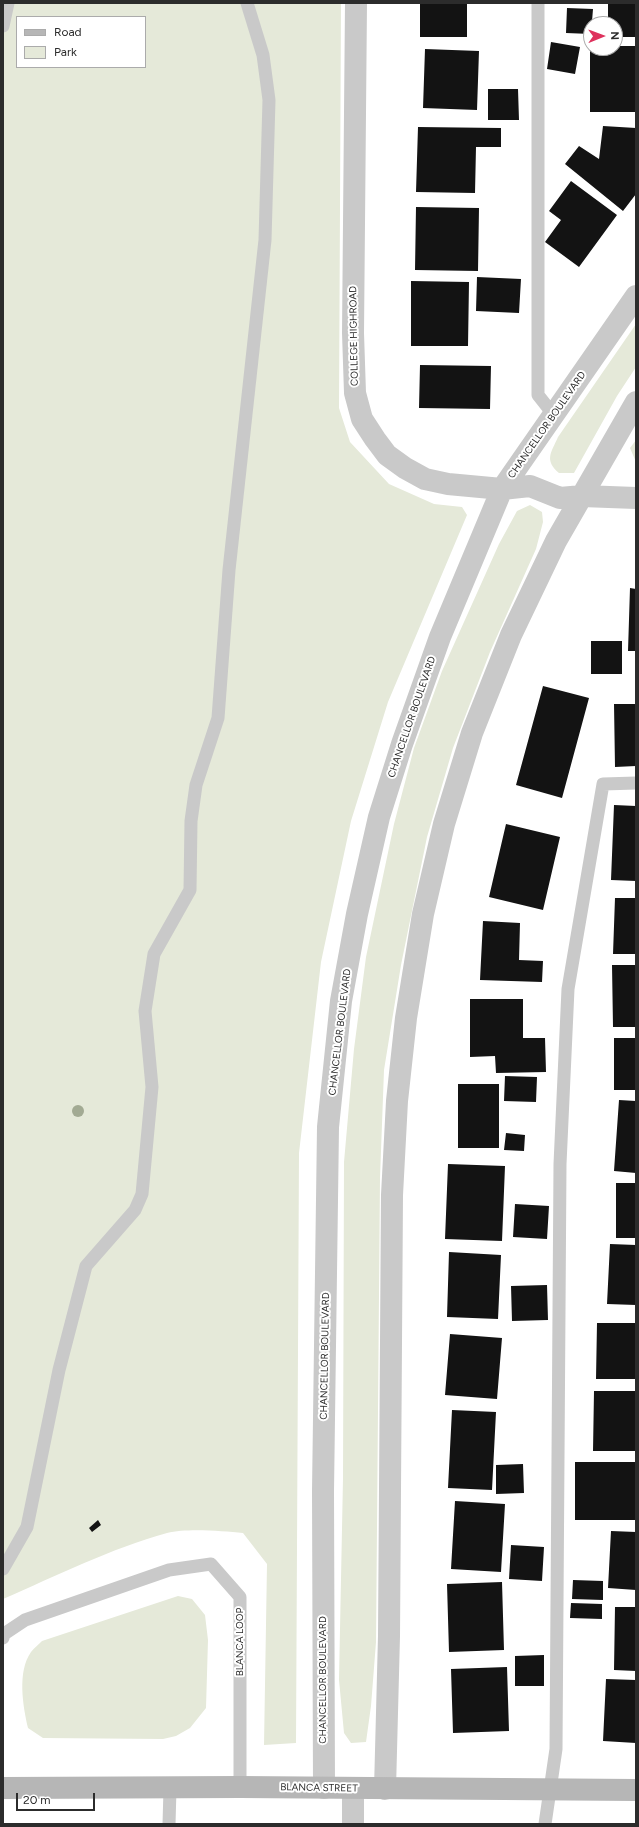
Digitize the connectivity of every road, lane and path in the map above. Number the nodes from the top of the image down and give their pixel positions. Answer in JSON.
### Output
{"nodes":[{"id":1,"x":8,"y":3,"type":"edge"},
{"id":2,"x":247,"y":3,"type":"edge"},
{"id":3,"x":356,"y":3,"type":"edge"},
{"id":4,"x":538,"y":3,"type":"edge"},
{"id":5,"x":3,"y":26,"type":"edge"},
{"id":6,"x":636,"y":296,"type":"edge"},
{"id":7,"x":636,"y":402,"type":"edge"},
{"id":8,"x":554,"y":414,"type":"junction"},
{"id":9,"x":502,"y":489,"type":"junction"},
{"id":10,"x":582,"y":496,"type":"junction"},
{"id":11,"x":636,"y":498,"type":"edge"},
{"id":12,"x":636,"y":783,"type":"edge"},
{"id":13,"x":3,"y":1569,"type":"edge"},
{"id":14,"x":3,"y":1638,"type":"edge"},
{"id":15,"x":240,"y":1787,"type":"junction"},
{"id":16,"x":3,"y":1788,"type":"edge"},
{"id":17,"x":324,"y":1788,"type":"junction"},
{"id":18,"x":170,"y":1789,"type":"junction"},
{"id":19,"x":353,"y":1789,"type":"junction"},
{"id":20,"x":386,"y":1789,"type":"junction"},
{"id":21,"x":550,"y":1789,"type":"junction"},
{"id":22,"x":636,"y":1790,"type":"edge"},
{"id":23,"x":169,"y":1824,"type":"edge"},
{"id":24,"x":353,"y":1824,"type":"edge"},
{"id":25,"x":545,"y":1824,"type":"edge"}],
"edges":[{"from":1,"to":5,"type":"lane"},
{"from":2,"to":13,"type":"lane"},
{"from":3,"to":9,"type":"street","name":"COLLEGE HIGHROAD"},
{"from":4,"to":8,"type":"lane"},
{"from":6,"to":8,"type":"street","name":"CHANCELLOR BOULEVARD"},
{"from":7,"to":10,"type":"street"},
{"from":8,"to":9,"type":"street","name":"CHANCELLOR BOULEVARD"},
{"from":9,"to":10,"type":"street","name":"COLLEGE HIGHROAD"},
{"from":9,"to":17,"type":"street","name":"CHANCELLOR BOULEVARD"},
{"from":10,"to":11,"type":"street","name":"COLLEGE HIGHROAD"},
{"from":10,"to":20,"type":"street"},
{"from":12,"to":21,"type":"lane"},
{"from":14,"to":15,"type":"lane","name":"BLANCA LOOP"},
{"from":15,"to":17,"type":"main road","name":"BLANCA STREET"},
{"from":15,"to":18,"type":"main road","name":"BLANCA STREET"},
{"from":16,"to":18,"type":"main road","name":"BLANCA STREET"},
{"from":17,"to":19,"type":"main road","name":"BLANCA STREET"},
{"from":18,"to":23,"type":"lane"},
{"from":19,"to":20,"type":"main road","name":"BLANCA STREET"},
{"from":19,"to":24,"type":"street"},
{"from":20,"to":21,"type":"main road","name":"BLANCA STREET"},
{"from":21,"to":22,"type":"main road","name":"BLANCA STREET"},
{"from":21,"to":25,"type":"lane"}]}
